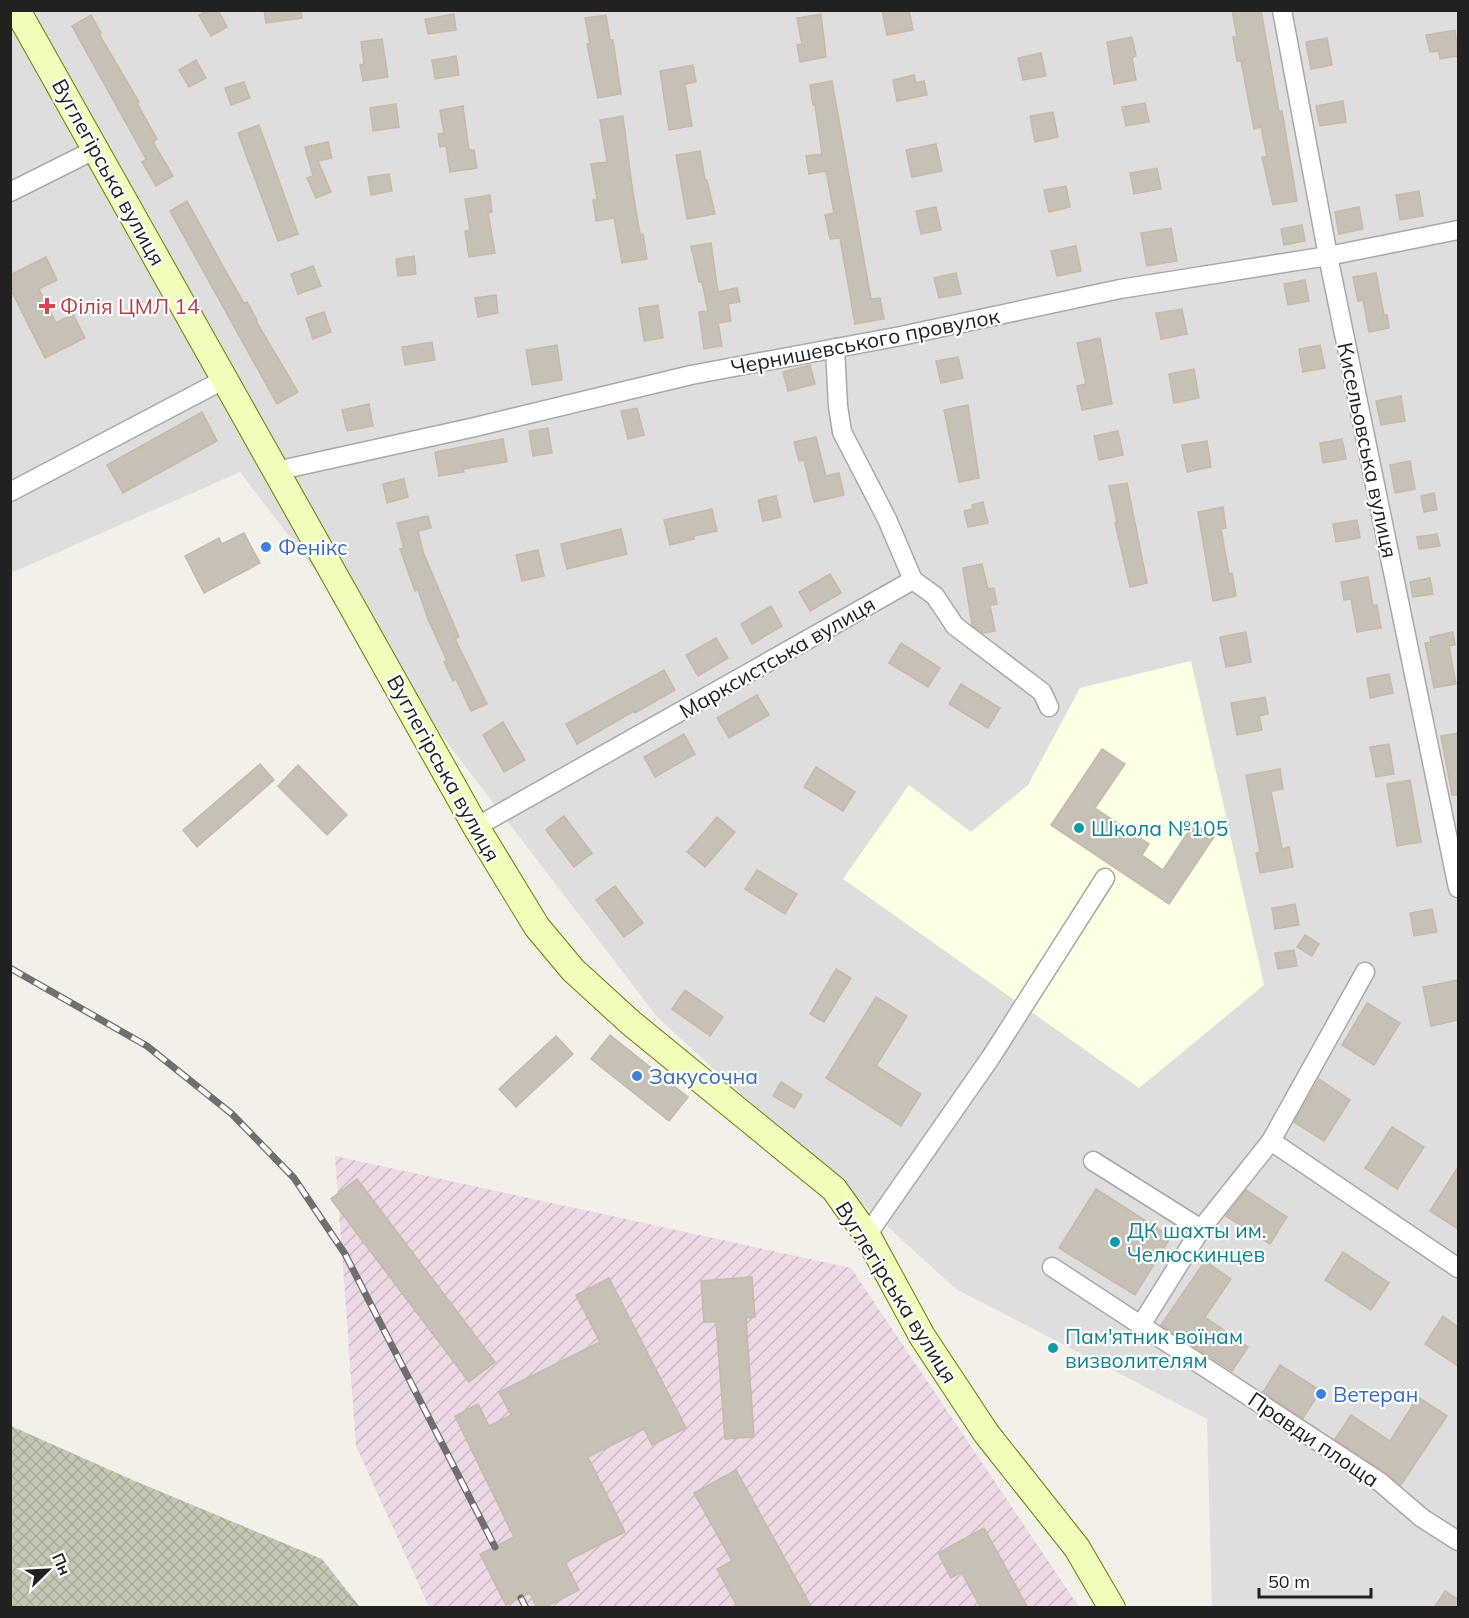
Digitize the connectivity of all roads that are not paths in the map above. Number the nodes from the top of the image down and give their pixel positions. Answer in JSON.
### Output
{"nodes":[{"id":1,"x":17,"y":10,"type":"edge"},
{"id":2,"x":1282,"y":10,"type":"edge"},
{"id":3,"x":96,"y":149,"type":"junction"},
{"id":4,"x":10,"y":192,"type":"edge"},
{"id":5,"x":1458,"y":231,"type":"edge"},
{"id":6,"x":1328,"y":256,"type":"junction"},
{"id":7,"x":835,"y":348,"type":"junction"},
{"id":8,"x":225,"y":379,"type":"junction"},
{"id":9,"x":276,"y":471,"type":"junction"},
{"id":10,"x":10,"y":492,"type":"edge"},
{"id":11,"x":913,"y":579,"type":"junction"},
{"id":12,"x":1049,"y":707,"type":"dead end"},
{"id":13,"x":476,"y":827,"type":"junction"},
{"id":14,"x":1105,"y":878,"type":"dead end"},
{"id":15,"x":1458,"y":888,"type":"edge"},
{"id":16,"x":1365,"y":972,"type":"dead end"},
{"id":17,"x":1270,"y":1141,"type":"junction"},
{"id":18,"x":1093,"y":1161,"type":"dead end"},
{"id":19,"x":1201,"y":1229,"type":"junction"},
{"id":20,"x":867,"y":1235,"type":"junction"},
{"id":21,"x":1052,"y":1267,"type":"dead end"},
{"id":22,"x":1458,"y":1268,"type":"edge"},
{"id":23,"x":1142,"y":1325,"type":"junction"},
{"id":24,"x":1458,"y":1541,"type":"edge"},
{"id":25,"x":1112,"y":1608,"type":"edge"}],
"edges":[{"from":1,"to":3,"type":"street","name":"Вуглегірська вулиця"},
{"from":2,"to":6,"type":"street","name":"Кисельовська вулиця"},
{"from":3,"to":4,"type":"street"},
{"from":3,"to":8,"type":"street","name":"Вуглегірська вулиця"},
{"from":5,"to":6,"type":"street","name":"Чернишевського провулок"},
{"from":6,"to":7,"type":"street","name":"Чернишевського провулок"},
{"from":6,"to":15,"type":"street","name":"Кисельовська вулиця"},
{"from":7,"to":9,"type":"street","name":"Чернишевського провулок"},
{"from":7,"to":11,"type":"street"},
{"from":8,"to":9,"type":"street","name":"Вуглегірська вулиця"},
{"from":8,"to":10,"type":"street"},
{"from":9,"to":13,"type":"street","name":"Вуглегірська вулиця"},
{"from":11,"to":12,"type":"street"},
{"from":11,"to":13,"type":"street","name":"Марксистська вулиця"},
{"from":13,"to":20,"type":"street","name":"Вуглегірська вулиця"},
{"from":14,"to":20,"type":"street"},
{"from":16,"to":17,"type":"street"},
{"from":17,"to":19,"type":"street"},
{"from":17,"to":22,"type":"street"},
{"from":18,"to":19,"type":"street"},
{"from":19,"to":23,"type":"street"},
{"from":20,"to":25,"type":"street","name":"Вуглегірська вулиця"},
{"from":21,"to":23,"type":"street","name":"Правди площа"},
{"from":23,"to":24,"type":"street","name":"Правди площа"}]}
